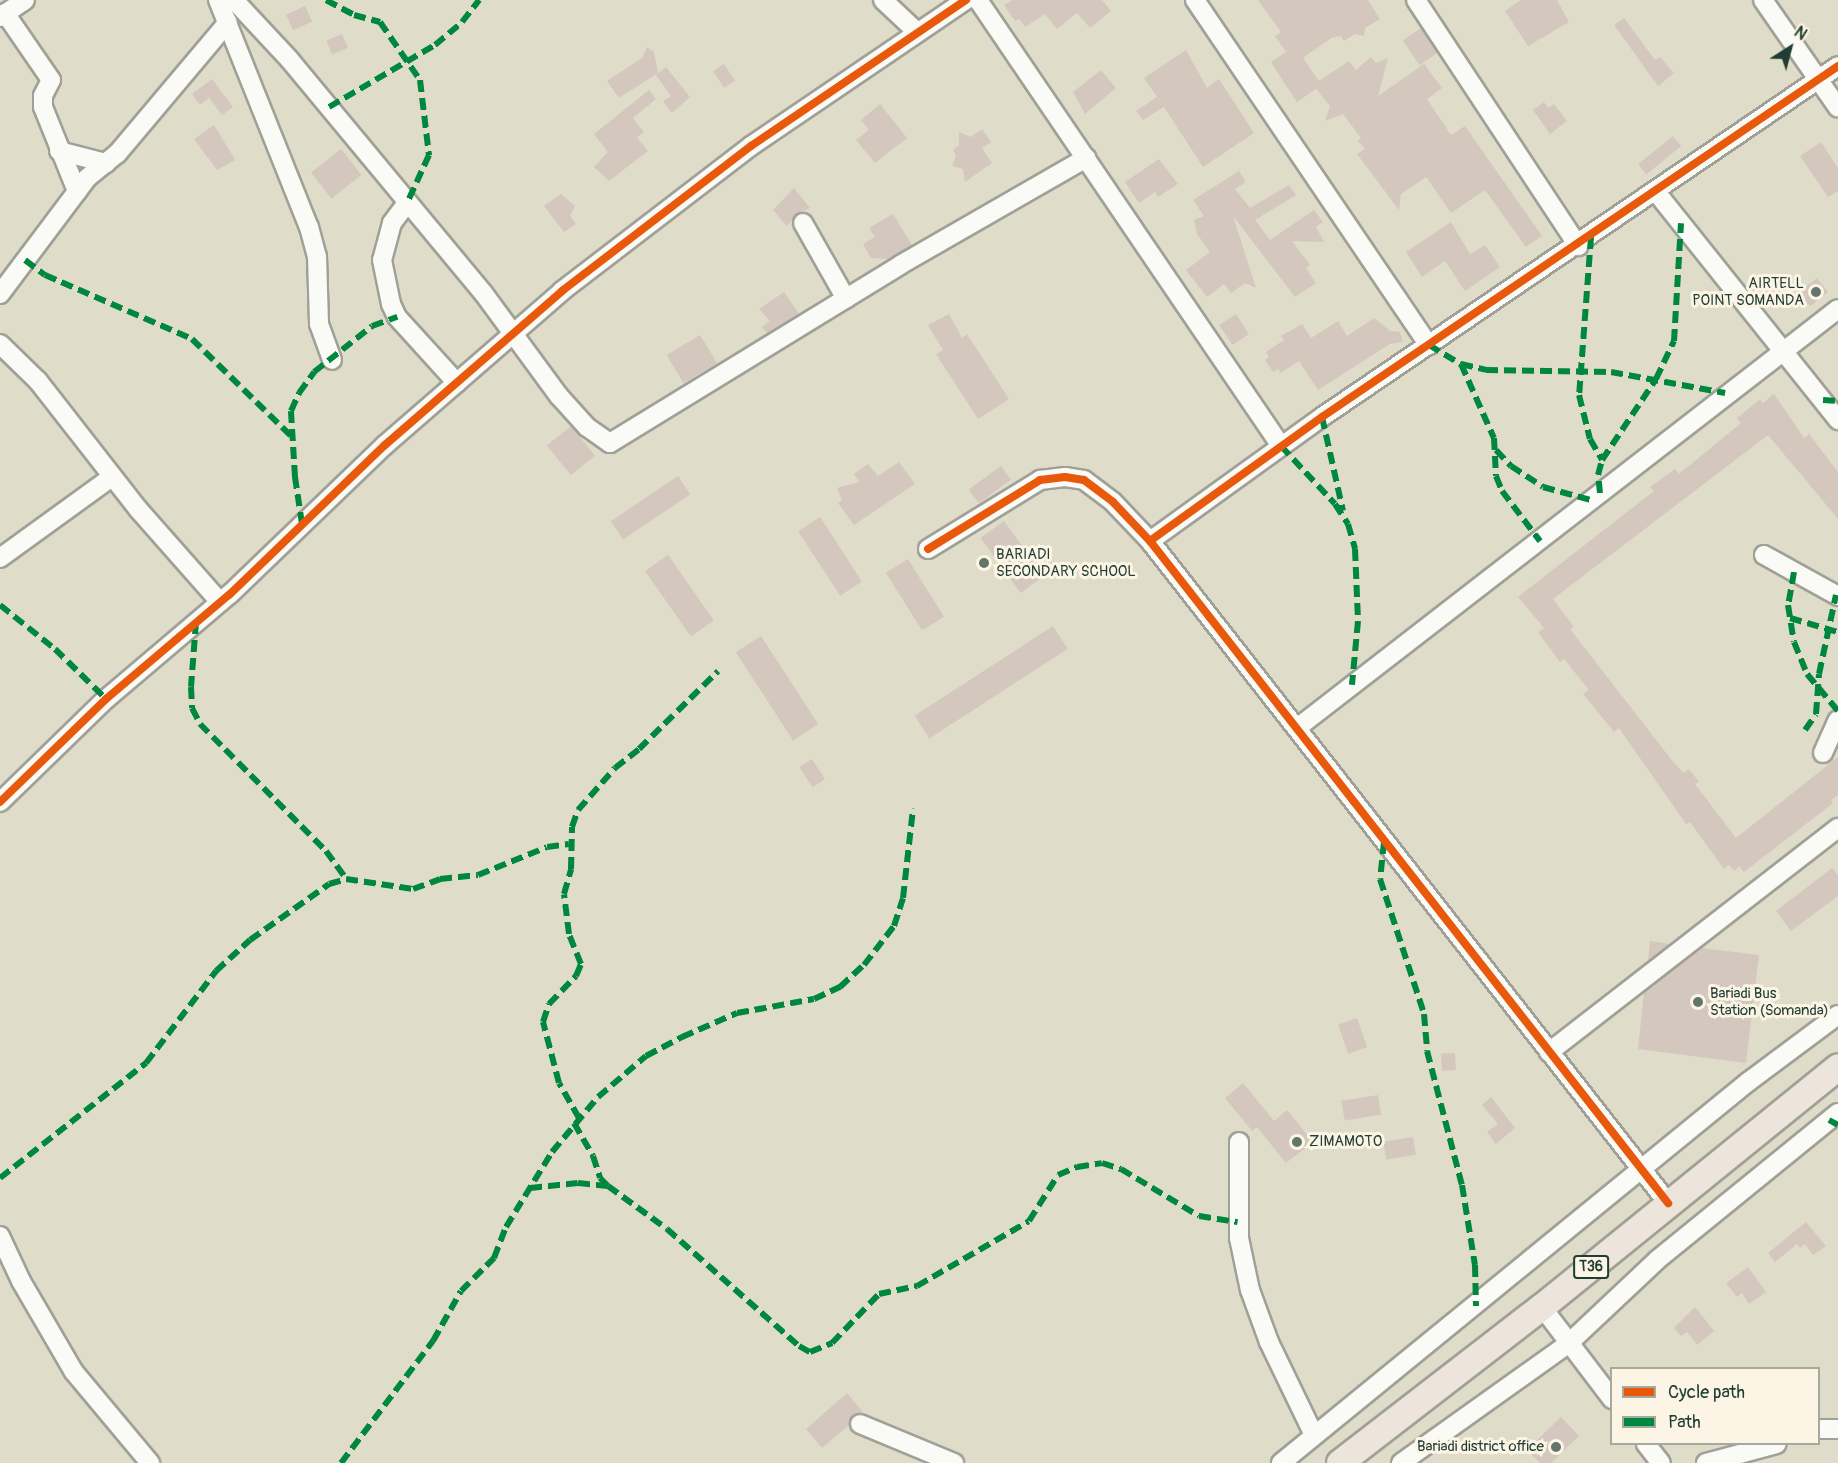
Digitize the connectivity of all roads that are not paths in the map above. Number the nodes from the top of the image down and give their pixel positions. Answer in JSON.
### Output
{"nodes":[{"id":1,"x":25,"y":0,"type":"edge"},
{"id":2,"x":219,"y":0,"type":"edge"},
{"id":3,"x":234,"y":0,"type":"edge"},
{"id":4,"x":883,"y":0,"type":"edge"},
{"id":5,"x":966,"y":0,"type":"edge"},
{"id":6,"x":978,"y":0,"type":"edge"},
{"id":7,"x":1195,"y":0,"type":"edge"},
{"id":8,"x":1416,"y":0,"type":"edge"},
{"id":9,"x":1763,"y":0,"type":"edge"},
{"id":10,"x":3,"y":15,"type":"edge"},
{"id":11,"x":228,"y":22,"type":"junction"},
{"id":12,"x":916,"y":31,"type":"junction"},
{"id":13,"x":1838,"y":66,"type":"edge"},
{"id":14,"x":1818,"y":80,"type":"junction"},
{"id":15,"x":1838,"y":108,"type":"edge"},
{"id":16,"x":60,"y":151,"type":"junction"},
{"id":17,"x":1086,"y":158,"type":"junction"},
{"id":18,"x":106,"y":164,"type":"junction"},
{"id":19,"x":77,"y":191,"type":"junction"},
{"id":20,"x":1656,"y":192,"type":"junction"},
{"id":21,"x":407,"y":203,"type":"junction"},
{"id":22,"x":802,"y":223,"type":"dead end"},
{"id":23,"x":1578,"y":246,"type":"junction"},
{"id":24,"x":0,"y":294,"type":"edge"},
{"id":25,"x":846,"y":298,"type":"junction"},
{"id":26,"x":1838,"y":309,"type":"edge"},
{"id":27,"x":515,"y":332,"type":"junction"},
{"id":28,"x":0,"y":344,"type":"edge"},
{"id":29,"x":1429,"y":345,"type":"junction"},
{"id":30,"x":1784,"y":349,"type":"junction"},
{"id":31,"x":332,"y":360,"type":"dead end"},
{"id":32,"x":457,"y":383,"type":"junction"},
{"id":33,"x":1838,"y":420,"type":"edge"},
{"id":34,"x":1281,"y":446,"type":"junction"},
{"id":35,"x":112,"y":477,"type":"junction"},
{"id":36,"x":1150,"y":541,"type":"junction"},
{"id":37,"x":928,"y":549,"type":"dead end"},
{"id":38,"x":1764,"y":555,"type":"dead end"},
{"id":39,"x":0,"y":558,"type":"edge"},
{"id":40,"x":1838,"y":596,"type":"edge"},
{"id":41,"x":220,"y":602,"type":"junction"},
{"id":42,"x":1838,"y":720,"type":"edge"},
{"id":43,"x":1297,"y":728,"type":"junction"},
{"id":44,"x":1823,"y":753,"type":"dead end"},
{"id":45,"x":0,"y":802,"type":"edge"},
{"id":46,"x":1838,"y":828,"type":"edge"},
{"id":47,"x":1838,"y":1015,"type":"edge"},
{"id":48,"x":1549,"y":1052,"type":"junction"},
{"id":49,"x":1838,"y":1067,"type":"edge"},
{"id":50,"x":1838,"y":1113,"type":"edge"},
{"id":51,"x":1239,"y":1142,"type":"dead end"},
{"id":52,"x":1641,"y":1169,"type":"junction"},
{"id":53,"x":1668,"y":1203,"type":"junction"},
{"id":54,"x":0,"y":1236,"type":"edge"},
{"id":55,"x":1542,"y":1308,"type":"junction"},
{"id":56,"x":1568,"y":1344,"type":"junction"},
{"id":57,"x":1610,"y":1398,"type":"edge"},
{"id":58,"x":860,"y":1424,"type":"dead end"},
{"id":59,"x":1838,"y":1429,"type":"edge"},
{"id":60,"x":1820,"y":1430,"type":"edge"},
{"id":61,"x":1314,"y":1435,"type":"junction"},
{"id":62,"x":1648,"y":1445,"type":"edge"},
{"id":63,"x":1770,"y":1445,"type":"edge"},
{"id":64,"x":1406,"y":1462,"type":"edge"},
{"id":65,"x":150,"y":1463,"type":"edge"},
{"id":66,"x":954,"y":1463,"type":"edge"},
{"id":67,"x":1281,"y":1463,"type":"edge"},
{"id":68,"x":1340,"y":1463,"type":"edge"},
{"id":69,"x":1661,"y":1463,"type":"edge"},
{"id":70,"x":1706,"y":1463,"type":"edge"}],
"edges":[{"from":1,"to":10,"type":"street"},
{"from":2,"to":11,"type":"street"},
{"from":3,"to":21,"type":"street"},
{"from":4,"to":12,"type":"street"},
{"from":5,"to":12,"type":"street"},
{"from":6,"to":17,"type":"street"},
{"from":7,"to":29,"type":"street"},
{"from":8,"to":23,"type":"street"},
{"from":9,"to":14,"type":"street"},
{"from":10,"to":16,"type":"street"},
{"from":11,"to":18,"type":"street"},
{"from":11,"to":31,"type":"street"},
{"from":12,"to":27,"type":"street"},
{"from":13,"to":14,"type":"street"},
{"from":14,"to":15,"type":"street"},
{"from":14,"to":20,"type":"street"},
{"from":16,"to":18,"type":"street"},
{"from":16,"to":19,"type":"street"},
{"from":17,"to":25,"type":"street"},
{"from":17,"to":34,"type":"street"},
{"from":18,"to":19,"type":"street"},
{"from":19,"to":24,"type":"street"},
{"from":20,"to":23,"type":"street"},
{"from":20,"to":30,"type":"street"},
{"from":21,"to":27,"type":"street"},
{"from":21,"to":32,"type":"street"},
{"from":22,"to":25,"type":"street"},
{"from":23,"to":29,"type":"street"},
{"from":25,"to":27,"type":"street"},
{"from":26,"to":30,"type":"street"},
{"from":27,"to":32,"type":"street"},
{"from":28,"to":35,"type":"street"},
{"from":29,"to":34,"type":"street"},
{"from":30,"to":33,"type":"street"},
{"from":30,"to":43,"type":"street"},
{"from":32,"to":41,"type":"street"},
{"from":34,"to":36,"type":"street"},
{"from":35,"to":39,"type":"street"},
{"from":35,"to":41,"type":"street"},
{"from":36,"to":37,"type":"street"},
{"from":36,"to":43,"type":"street"},
{"from":38,"to":40,"type":"street"},
{"from":41,"to":45,"type":"street"},
{"from":42,"to":44,"type":"street"},
{"from":43,"to":48,"type":"street"},
{"from":46,"to":48,"type":"street"},
{"from":47,"to":52,"type":"street"},
{"from":48,"to":52,"type":"street"},
{"from":49,"to":53,"type":"highway","number":"T36"},
{"from":50,"to":56,"type":"street"},
{"from":51,"to":61,"type":"street"},
{"from":52,"to":53,"type":"street"},
{"from":52,"to":61,"type":"street"},
{"from":53,"to":55,"type":"highway","number":"T36"},
{"from":54,"to":65,"type":"street"},
{"from":55,"to":56,"type":"street"},
{"from":55,"to":68,"type":"highway","number":"T36"},
{"from":56,"to":57,"type":"street"},
{"from":56,"to":64,"type":"street"},
{"from":58,"to":66,"type":"street"},
{"from":59,"to":60,"type":"street"},
{"from":61,"to":67,"type":"street"},
{"from":62,"to":69,"type":"street"},
{"from":63,"to":70,"type":"street"}]}
